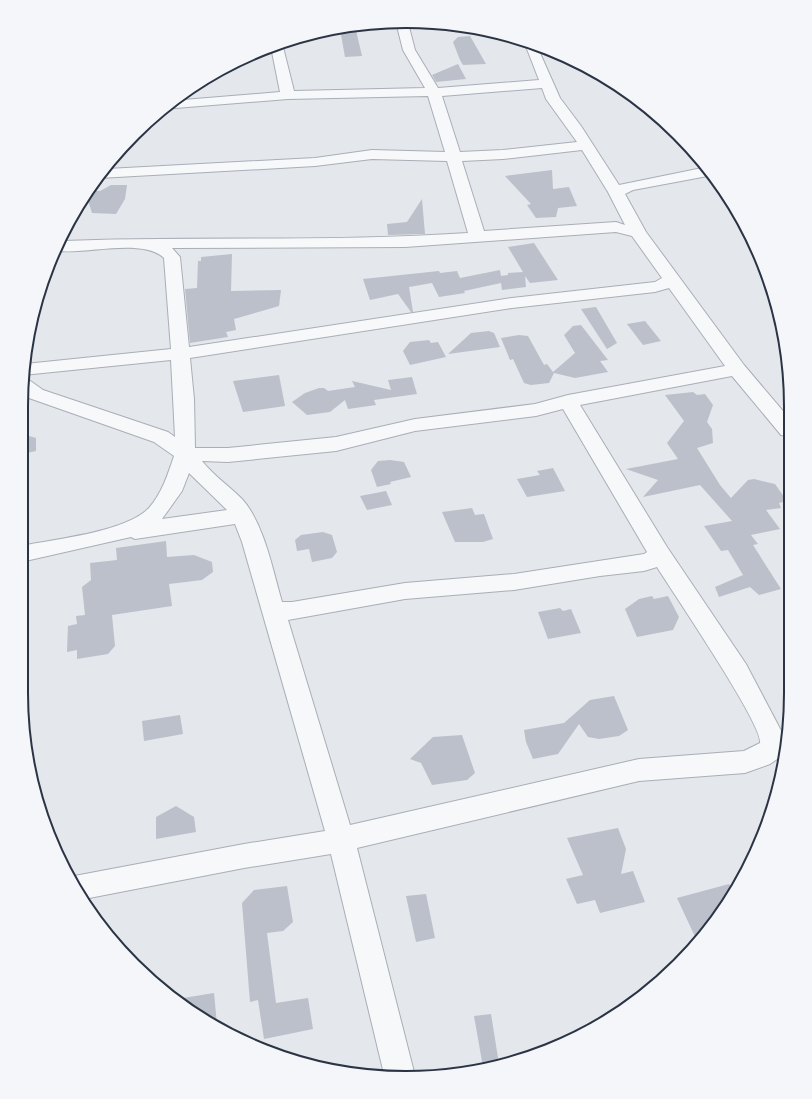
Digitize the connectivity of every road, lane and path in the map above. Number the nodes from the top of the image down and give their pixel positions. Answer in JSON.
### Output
{"nodes":[{"id":1,"x":404,"y":28,"type":"edge"},
{"id":2,"x":533,"y":50,"type":"edge"},
{"id":3,"x":277,"y":51,"type":"edge"},
{"id":4,"x":546,"y":84,"type":"junction"},
{"id":5,"x":434,"y":92,"type":"junction"},
{"id":6,"x":288,"y":95,"type":"junction"},
{"id":7,"x":177,"y":105,"type":"edge"},
{"id":8,"x":586,"y":145,"type":"junction"},
{"id":9,"x":453,"y":157,"type":"junction"},
{"id":10,"x":704,"y":173,"type":"edge"},
{"id":11,"x":108,"y":174,"type":"edge"},
{"id":12,"x":616,"y":192,"type":"junction"},
{"id":13,"x":638,"y":233,"type":"junction"},
{"id":14,"x":478,"y":238,"type":"junction"},
{"id":15,"x":138,"y":243,"type":"junction"},
{"id":16,"x":64,"y":246,"type":"edge"},
{"id":17,"x":672,"y":279,"type":"junction"},
{"id":18,"x":180,"y":354,"type":"junction"},
{"id":19,"x":30,"y":369,"type":"edge"},
{"id":20,"x":737,"y":369,"type":"junction"},
{"id":21,"x":29,"y":389,"type":"edge"},
{"id":22,"x":568,"y":401,"type":"junction"},
{"id":23,"x":784,"y":425,"type":"edge"},
{"id":24,"x":185,"y":454,"type":"junction"},
{"id":25,"x":242,"y":515,"type":"junction"},
{"id":26,"x":122,"y":533,"type":"junction"},
{"id":27,"x":28,"y":553,"type":"edge"},
{"id":28,"x":659,"y":553,"type":"junction"},
{"id":29,"x":272,"y":610,"type":"junction"},
{"id":30,"x":341,"y":839,"type":"junction"},
{"id":31,"x":82,"y":887,"type":"edge"},
{"id":32,"x":399,"y":1071,"type":"edge"}],
"edges":[{"from":1,"to":5,"type":"street"},
{"from":2,"to":4,"type":"street"},
{"from":3,"to":6,"type":"street"},
{"from":4,"to":5,"type":"street"},
{"from":4,"to":8,"type":"street"},
{"from":5,"to":6,"type":"street"},
{"from":5,"to":9,"type":"street"},
{"from":6,"to":7,"type":"street"},
{"from":8,"to":9,"type":"street"},
{"from":8,"to":12,"type":"street"},
{"from":9,"to":11,"type":"street"},
{"from":9,"to":14,"type":"street"},
{"from":10,"to":12,"type":"street"},
{"from":12,"to":13,"type":"street"},
{"from":13,"to":14,"type":"street"},
{"from":13,"to":17,"type":"street"},
{"from":14,"to":15,"type":"street"},
{"from":15,"to":16,"type":"street"},
{"from":15,"to":18,"type":"street"},
{"from":17,"to":18,"type":"street"},
{"from":17,"to":20,"type":"street"},
{"from":18,"to":19,"type":"street"},
{"from":18,"to":24,"type":"street"},
{"from":20,"to":22,"type":"street"},
{"from":20,"to":23,"type":"street"},
{"from":21,"to":24,"type":"street"},
{"from":22,"to":24,"type":"street"},
{"from":22,"to":28,"type":"street"},
{"from":24,"to":25,"type":"street"},
{"from":24,"to":26,"type":"street"},
{"from":25,"to":26,"type":"street"},
{"from":25,"to":29,"type":"street"},
{"from":26,"to":27,"type":"street"},
{"from":28,"to":29,"type":"street"},
{"from":28,"to":30,"type":"street"},
{"from":29,"to":30,"type":"street"},
{"from":30,"to":31,"type":"street"},
{"from":30,"to":32,"type":"street"}]}
